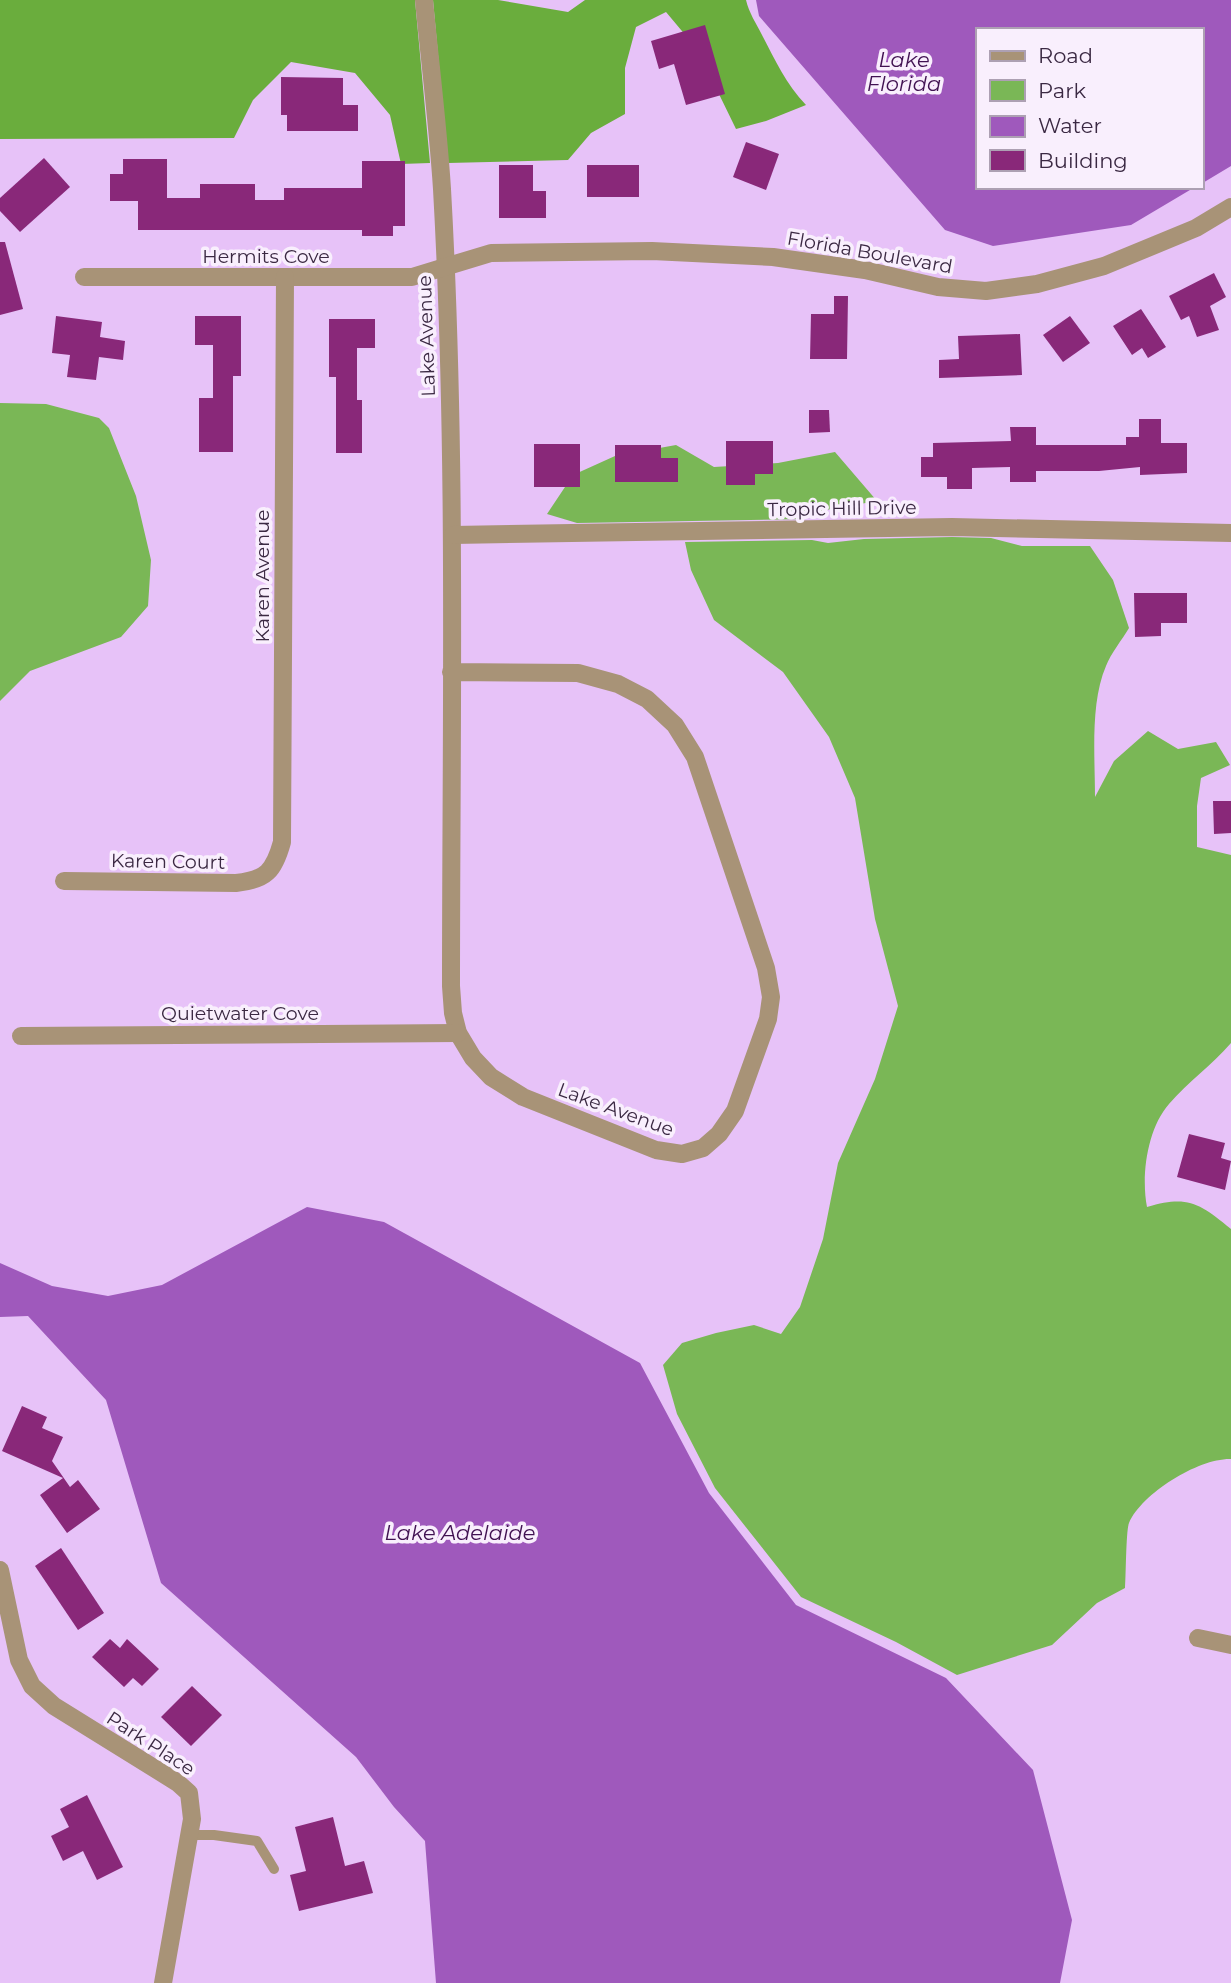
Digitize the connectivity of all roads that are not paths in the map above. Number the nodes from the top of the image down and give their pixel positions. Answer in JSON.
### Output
{"nodes":[{"id":1,"x":424,"y":0,"type":"edge"},
{"id":2,"x":1231,"y":207,"type":"edge"},
{"id":3,"x":445,"y":265,"type":"junction"},
{"id":4,"x":84,"y":277,"type":"dead end"},
{"id":5,"x":285,"y":277,"type":"junction"},
{"id":6,"x":1231,"y":533,"type":"edge"},
{"id":7,"x":453,"y":535,"type":"junction"},
{"id":8,"x":450,"y":672,"type":"junction"},
{"id":9,"x":269,"y":872,"type":"joint"},
{"id":10,"x":64,"y":881,"type":"dead end"},
{"id":11,"x":458,"y":1033,"type":"junction"},
{"id":12,"x":21,"y":1036,"type":"dead end"},
{"id":13,"x":0,"y":1570,"type":"edge"},
{"id":14,"x":1198,"y":1638,"type":"dead end"},
{"id":15,"x":1231,"y":1645,"type":"edge"},
{"id":16,"x":190,"y":1835,"type":"junction"},
{"id":17,"x":274,"y":1868,"type":"dead end"},
{"id":18,"x":163,"y":1983,"type":"edge"}],
"edges":[{"from":1,"to":3,"type":"street","name":"Lake Avenue"},
{"from":2,"to":3,"type":"street","name":"Florida Boulevard"},
{"from":3,"to":5,"type":"street","name":"Hermits Cove"},
{"from":3,"to":7,"type":"street","name":"Lake Avenue"},
{"from":4,"to":5,"type":"street","name":"Hermits Cove"},
{"from":5,"to":9,"type":"street","name":"Karen Avenue"},
{"from":6,"to":7,"type":"street","name":"Tropic Hill Drive"},
{"from":7,"to":8,"type":"street","name":"Lake Avenue"},
{"from":8,"to":11,"type":"street","name":"Lake Avenue"},
{"from":8,"to":11,"type":"street","name":"Lake Avenue"},
{"from":9,"to":10,"type":"street","name":"Karen Court"},
{"from":11,"to":12,"type":"street","name":"Quietwater Cove"},
{"from":13,"to":16,"type":"street","name":"Park Place"},
{"from":14,"to":15,"type":"street"},
{"from":16,"to":17,"type":"lane"},
{"from":16,"to":18,"type":"street","name":"Park Place"}]}
